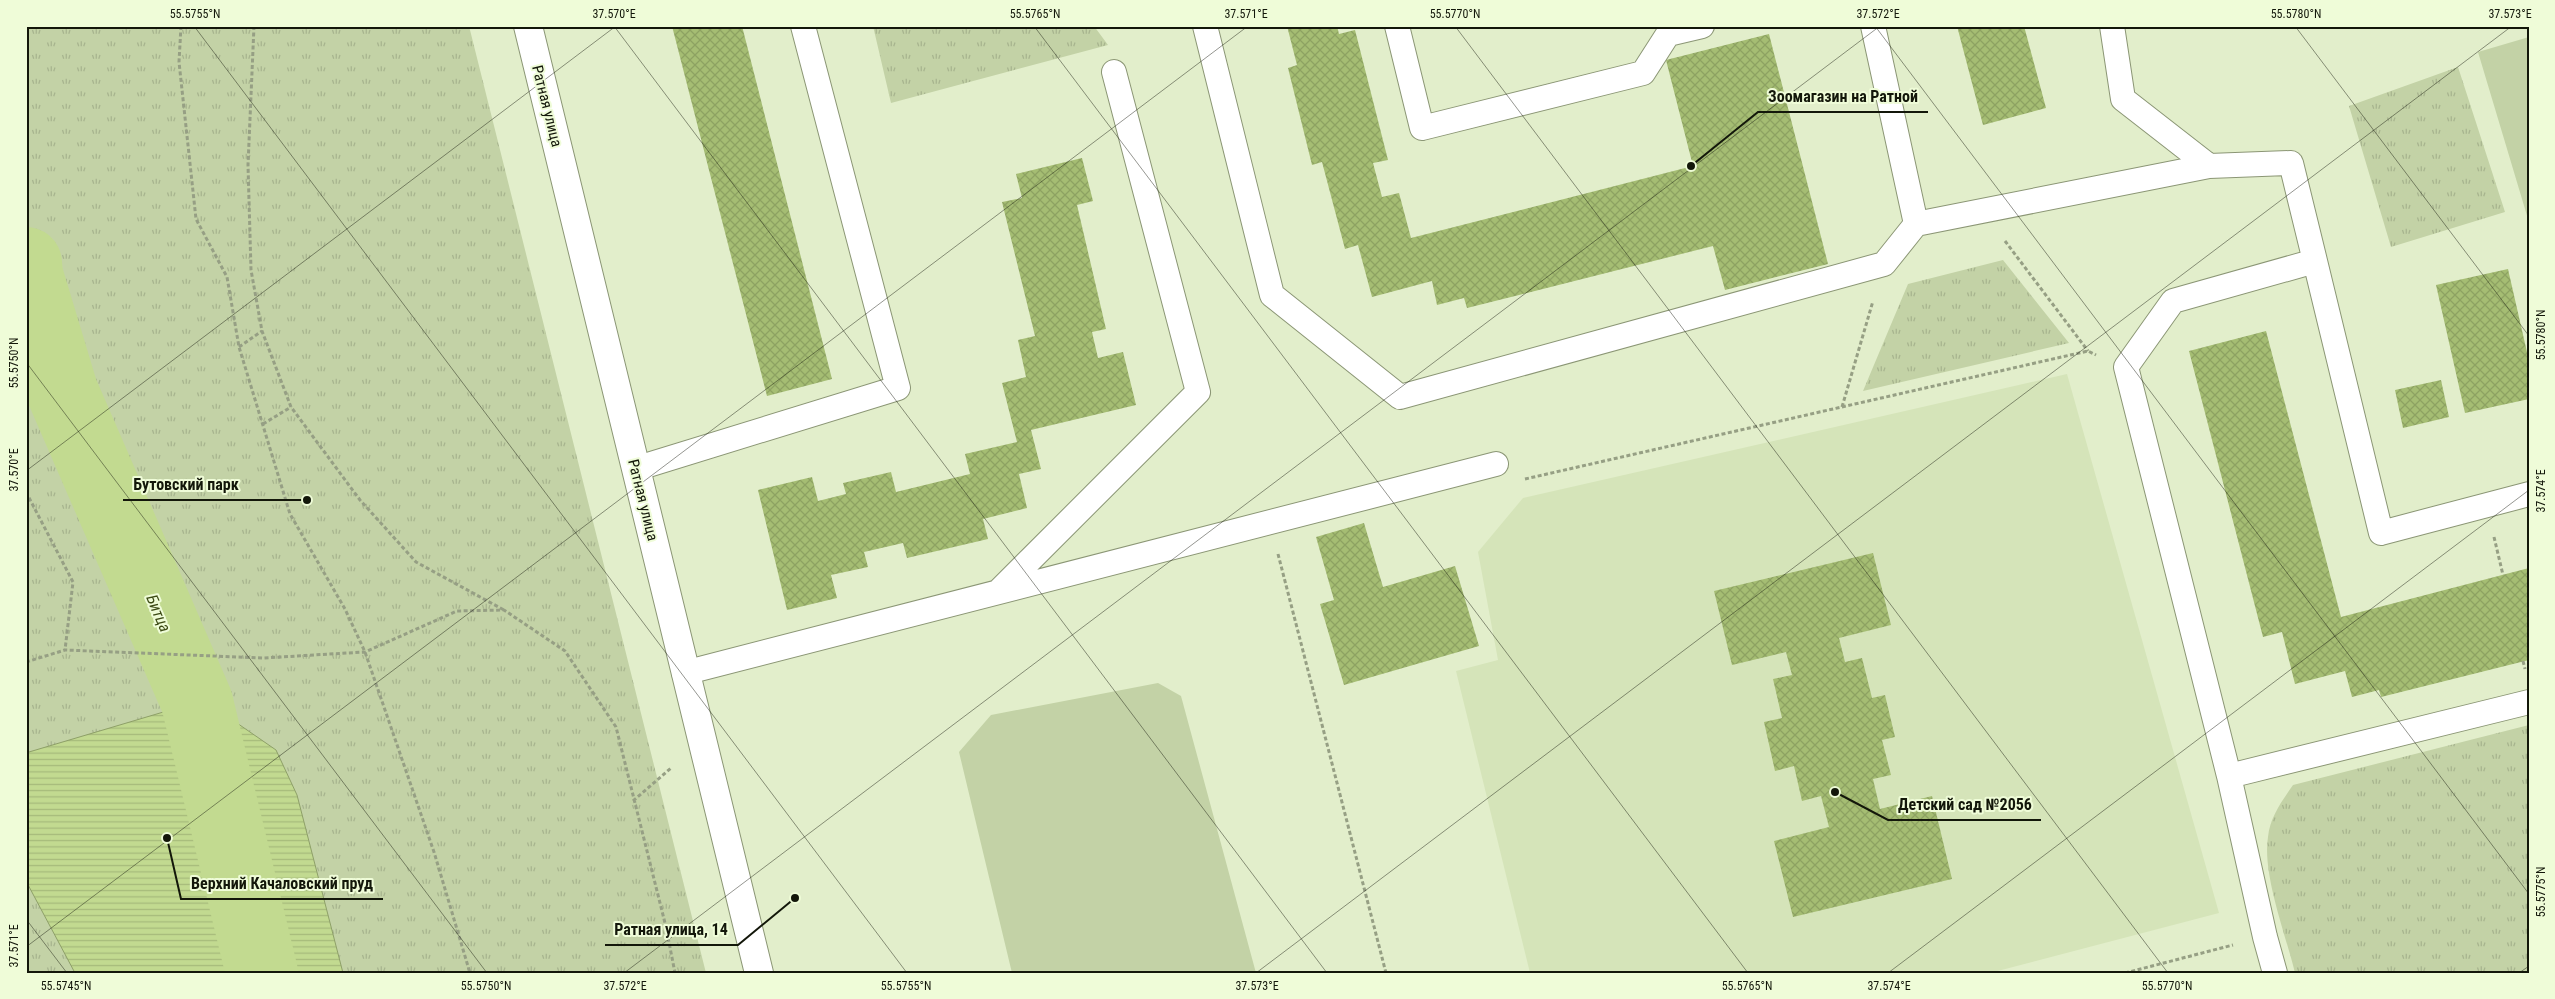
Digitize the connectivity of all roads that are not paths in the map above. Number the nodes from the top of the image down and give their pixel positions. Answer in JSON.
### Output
{"nodes":[{"id":1,"x":528,"y":26,"type":"edge"},
{"id":2,"x":803,"y":26,"type":"edge"},
{"id":3,"x":1205,"y":26,"type":"edge"},
{"id":4,"x":1397,"y":26,"type":"edge"},
{"id":5,"x":1702,"y":26,"type":"edge"},
{"id":6,"x":1873,"y":26,"type":"edge"},
{"id":7,"x":2112,"y":26,"type":"edge"},
{"id":8,"x":1114,"y":72,"type":"dead end"},
{"id":9,"x":2210,"y":166,"type":"junction"},
{"id":10,"x":1916,"y":224,"type":"junction"},
{"id":11,"x":2315,"y":261,"type":"junction"},
{"id":12,"x":1496,"y":464,"type":"road end"},
{"id":13,"x":635,"y":469,"type":"junction"},
{"id":14,"x":2529,"y":494,"type":"edge"},
{"id":15,"x":1000,"y":590,"type":"junction"},
{"id":16,"x":684,"y":672,"type":"junction"},
{"id":17,"x":2529,"y":702,"type":"edge"},
{"id":18,"x":2229,"y":776,"type":"junction"},
{"id":19,"x":759,"y":973,"type":"edge"},
{"id":20,"x":2275,"y":973,"type":"edge"}],
"edges":[{"from":1,"to":13,"type":"street","name":"Ратная улица"},
{"from":2,"to":13,"type":"lane"},
{"from":3,"to":10,"type":"lane"},
{"from":4,"to":5,"type":"lane"},
{"from":6,"to":10,"type":"lane"},
{"from":7,"to":9,"type":"lane"},
{"from":8,"to":15,"type":"lane"},
{"from":9,"to":10,"type":"lane"},
{"from":9,"to":11,"type":"lane"},
{"from":11,"to":14,"type":"lane"},
{"from":11,"to":18,"type":"lane"},
{"from":12,"to":15,"type":"lane"},
{"from":13,"to":16,"type":"street","name":"Ратная улица"},
{"from":15,"to":16,"type":"lane"},
{"from":16,"to":19,"type":"street","name":"Ратная улица"},
{"from":17,"to":18,"type":"lane"},
{"from":18,"to":20,"type":"lane"}]}
